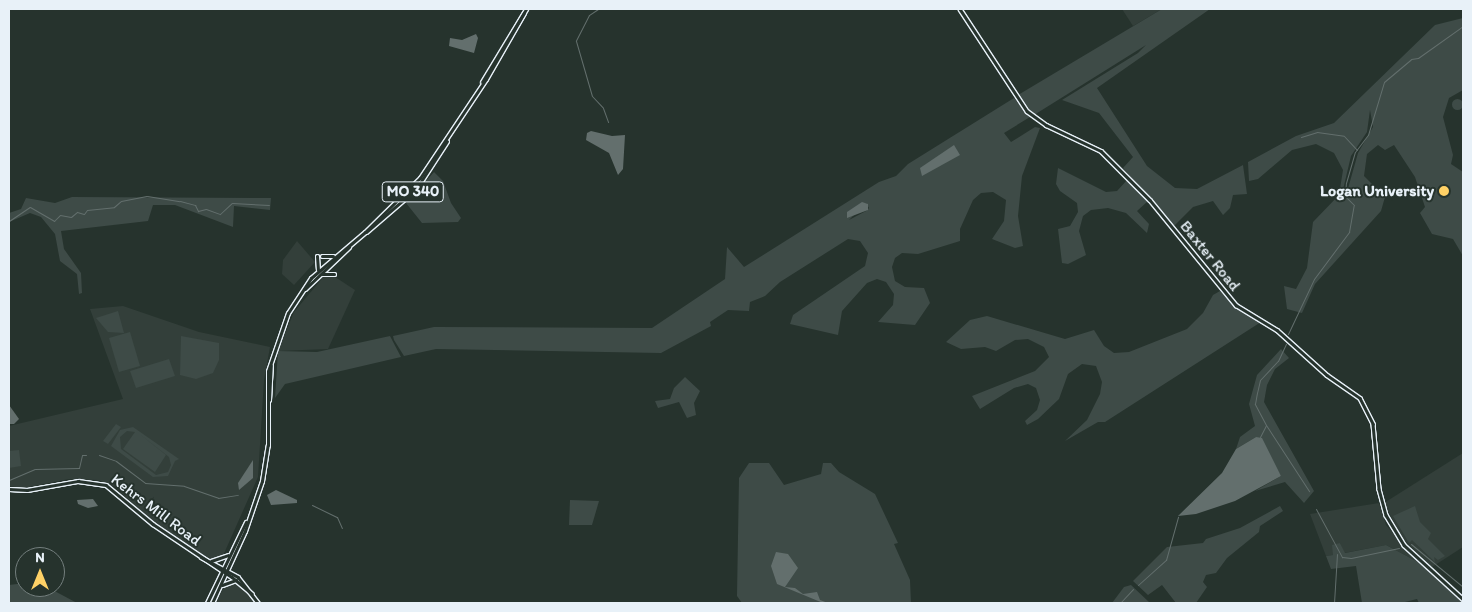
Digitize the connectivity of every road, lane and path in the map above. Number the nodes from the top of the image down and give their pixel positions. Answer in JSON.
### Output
{"nodes":[{"id":1,"x":960,"y":9,"type":"edge"},
{"id":2,"x":525,"y":11,"type":"edge"},
{"id":3,"x":349,"y":246,"type":"junction"},
{"id":4,"x":336,"y":255,"type":"junction"},
{"id":5,"x":317,"y":256,"type":"dead end"},
{"id":6,"x":322,"y":256,"type":"dead end"},
{"id":7,"x":320,"y":272,"type":"junction"},
{"id":8,"x":334,"y":274,"type":"dead end"},
{"id":9,"x":9,"y":489,"type":"edge"},
{"id":10,"x":247,"y":521,"type":"junction"},
{"id":11,"x":229,"y":554,"type":"junction"},
{"id":12,"x":200,"y":557,"type":"junction"},
{"id":13,"x":212,"y":561,"type":"junction"},
{"id":14,"x":222,"y":569,"type":"junction"},
{"id":15,"x":227,"y":571,"type":"junction"},
{"id":16,"x":236,"y":580,"type":"junction"},
{"id":17,"x":221,"y":585,"type":"junction"},
{"id":18,"x":252,"y":594,"type":"junction"},
{"id":19,"x":1463,"y":599,"type":"edge"},
{"id":20,"x":207,"y":603,"type":"edge"},
{"id":21,"x":212,"y":603,"type":"edge"},
{"id":22,"x":258,"y":603,"type":"edge"}],
"edges":[{"from":1,"to":19,"type":"main road","name":"Baxter Road"},
{"from":2,"to":3,"type":"main road","number":"MO 340"},
{"from":3,"to":4,"type":"main road","number":"MO 340"},
{"from":3,"to":7,"type":"main road","number":"MO 340"},
{"from":4,"to":6,"type":"main road"},
{"from":4,"to":7,"type":"main road","number":"MO 340"},
{"from":5,"to":7,"type":"main road"},
{"from":7,"to":8,"type":"main road"},
{"from":7,"to":10,"type":"main road","number":"MO 340"},
{"from":9,"to":12,"type":"main road","name":"Kehrs Mill Road"},
{"from":10,"to":11,"type":"main road","number":"MO 340"},
{"from":10,"to":15,"type":"main road","number":"MO 340"},
{"from":11,"to":13,"type":"main road"},
{"from":11,"to":14,"type":"main road","number":"MO 340"},
{"from":12,"to":13,"type":"main road","name":"Kehrs Mill Road"},
{"from":12,"to":14,"type":"main road","name":"Kehrs Mill Road"},
{"from":13,"to":14,"type":"main road","name":"Kehrs Mill Road"},
{"from":14,"to":15,"type":"main road","name":"Kehrs Mill Road"},
{"from":14,"to":20,"type":"main road","number":"MO 340"},
{"from":15,"to":16,"type":"main road","name":"Kehrs Mill Road"},
{"from":15,"to":17,"type":"main road","number":"MO 340"},
{"from":15,"to":18,"type":"main road","name":"Kehrs Mill Road"},
{"from":16,"to":17,"type":"main road"},
{"from":16,"to":18,"type":"main road","name":"Kehrs Mill Road"},
{"from":17,"to":21,"type":"main road","number":"MO 340"},
{"from":18,"to":22,"type":"main road","name":"Kehrs Mill Road"}]}
